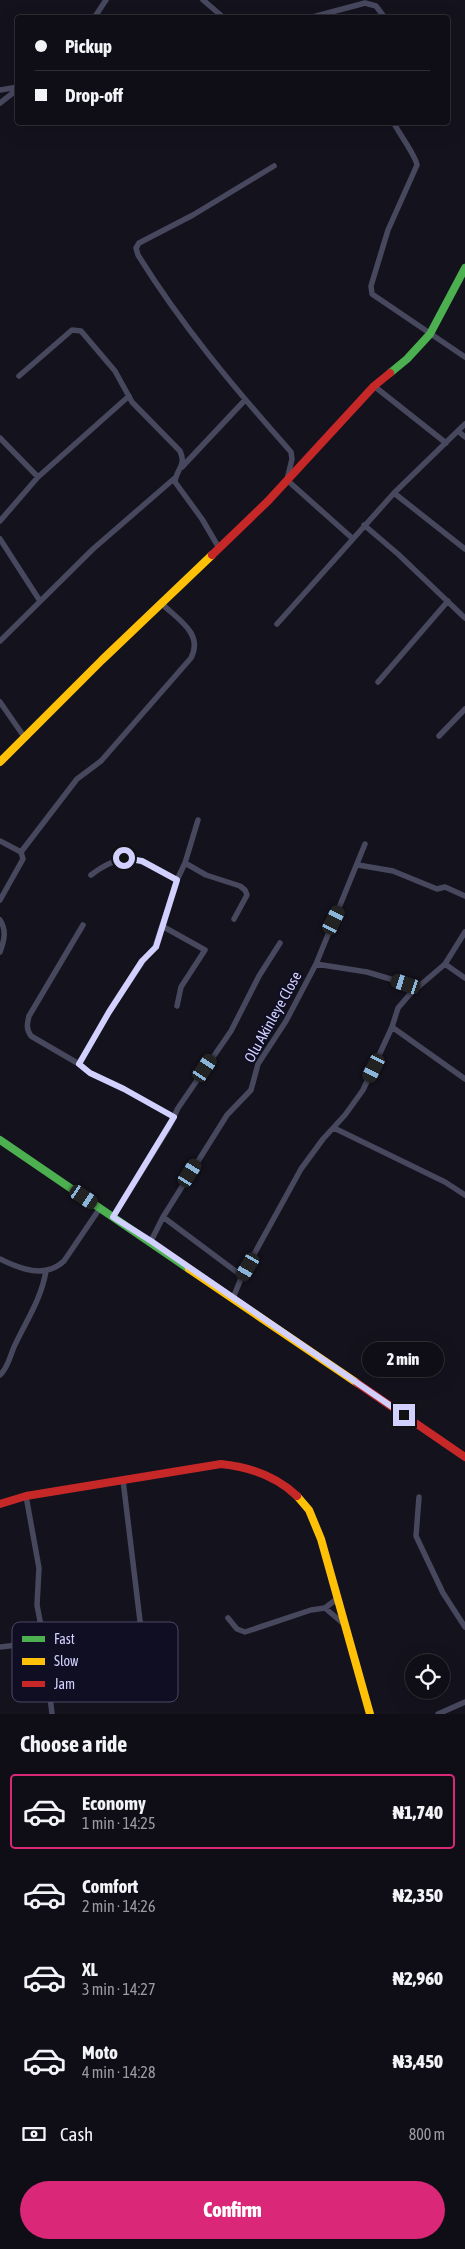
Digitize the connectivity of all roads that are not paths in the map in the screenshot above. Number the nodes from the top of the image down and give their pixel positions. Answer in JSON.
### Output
{"nodes":[{"id":1,"x":106,"y":0,"type":"edge"},
{"id":2,"x":202,"y":0,"type":"edge"},
{"id":3,"x":364,"y":2,"type":"edge"},
{"id":4,"x":96,"y":15,"type":"edge"},
{"id":5,"x":220,"y":15,"type":"edge"},
{"id":6,"x":319,"y":15,"type":"edge"},
{"id":7,"x":383,"y":15,"type":"edge"},
{"id":8,"x":15,"y":88,"type":"edge"},
{"id":9,"x":0,"y":90,"type":"edge"},
{"id":10,"x":15,"y":90,"type":"edge"},
{"id":11,"x":0,"y":103,"type":"edge"},
{"id":12,"x":395,"y":125,"type":"edge"},
{"id":13,"x":274,"y":166,"type":"dead end"},
{"id":14,"x":465,"y":268,"type":"edge"},
{"id":15,"x":430,"y":334,"type":"junction"},
{"id":16,"x":465,"y":357,"type":"edge"},
{"id":17,"x":19,"y":376,"type":"dead end"},
{"id":18,"x":374,"y":386,"type":"junction"},
{"id":19,"x":129,"y":396,"type":"junction"},
{"id":20,"x":245,"y":400,"type":"junction"},
{"id":21,"x":465,"y":424,"type":"edge"},
{"id":22,"x":458,"y":431,"type":"junction"},
{"id":23,"x":465,"y":437,"type":"edge"},
{"id":24,"x":0,"y":438,"type":"edge"},
{"id":25,"x":446,"y":444,"type":"junction"},
{"id":26,"x":182,"y":467,"type":"junction"},
{"id":27,"x":176,"y":476,"type":"junction"},
{"id":28,"x":38,"y":477,"type":"junction"},
{"id":29,"x":287,"y":480,"type":"junction"},
{"id":30,"x":394,"y":493,"type":"junction"},
{"id":31,"x":0,"y":522,"type":"edge"},
{"id":32,"x":364,"y":525,"type":"junction"},
{"id":33,"x":352,"y":538,"type":"junction"},
{"id":34,"x":0,"y":539,"type":"edge"},
{"id":35,"x":219,"y":548,"type":"junction"},
{"id":36,"x":465,"y":549,"type":"edge"},
{"id":37,"x":40,"y":601,"type":"junction"},
{"id":38,"x":448,"y":601,"type":"junction"},
{"id":39,"x":161,"y":603,"type":"junction"},
{"id":40,"x":465,"y":618,"type":"edge"},
{"id":41,"x":277,"y":624,"type":"dead end"},
{"id":42,"x":0,"y":641,"type":"edge"},
{"id":43,"x":378,"y":682,"type":"dead end"},
{"id":44,"x":0,"y":702,"type":"edge"},
{"id":45,"x":465,"y":709,"type":"edge"},
{"id":46,"x":439,"y":736,"type":"dead end"},
{"id":47,"x":25,"y":738,"type":"junction"},
{"id":48,"x":0,"y":762,"type":"edge"},
{"id":49,"x":198,"y":820,"type":"dead end"},
{"id":50,"x":0,"y":841,"type":"edge"},
{"id":51,"x":365,"y":844,"type":"dead end"},
{"id":52,"x":21,"y":852,"type":"junction"},
{"id":53,"x":185,"y":863,"type":"junction"},
{"id":54,"x":358,"y":865,"type":"junction"},
{"id":55,"x":91,"y":875,"type":"dead end"},
{"id":56,"x":177,"y":880,"type":"junction"},
{"id":57,"x":465,"y":896,"type":"edge"},
{"id":58,"x":0,"y":900,"type":"edge"},
{"id":59,"x":234,"y":918,"type":"dead end"},
{"id":60,"x":0,"y":920,"type":"edge"},
{"id":61,"x":84,"y":925,"type":"dead end"},
{"id":62,"x":162,"y":926,"type":"junction"},
{"id":63,"x":465,"y":932,"type":"edge"},
{"id":64,"x":280,"y":942,"type":"dead end"},
{"id":65,"x":0,"y":952,"type":"edge"},
{"id":66,"x":316,"y":964,"type":"junction"},
{"id":67,"x":445,"y":964,"type":"junction"},
{"id":68,"x":465,"y":978,"type":"edge"},
{"id":69,"x":417,"y":987,"type":"junction"},
{"id":70,"x":177,"y":1006,"type":"dead end"},
{"id":71,"x":392,"y":1027,"type":"junction"},
{"id":72,"x":79,"y":1064,"type":"junction"},
{"id":73,"x":465,"y":1079,"type":"edge"},
{"id":74,"x":174,"y":1117,"type":"junction"},
{"id":75,"x":334,"y":1128,"type":"junction"},
{"id":76,"x":0,"y":1140,"type":"edge"},
{"id":77,"x":465,"y":1195,"type":"edge"},
{"id":78,"x":100,"y":1208,"type":"junction"},
{"id":79,"x":113,"y":1217,"type":"junction"},
{"id":80,"x":163,"y":1217,"type":"junction"},
{"id":81,"x":151,"y":1241,"type":"junction"},
{"id":82,"x":0,"y":1259,"type":"edge"},
{"id":83,"x":46,"y":1271,"type":"junction"},
{"id":84,"x":242,"y":1276,"type":"junction"},
{"id":85,"x":233,"y":1298,"type":"junction"},
{"id":86,"x":0,"y":1374,"type":"edge"},
{"id":87,"x":465,"y":1457,"type":"edge"},
{"id":88,"x":123,"y":1480,"type":"junction"},
{"id":89,"x":26,"y":1496,"type":"junction"},
{"id":90,"x":419,"y":1498,"type":"dead end"},
{"id":91,"x":0,"y":1504,"type":"edge"},
{"id":92,"x":338,"y":1598,"type":"junction"},
{"id":93,"x":324,"y":1608,"type":"junction"},
{"id":94,"x":228,"y":1618,"type":"dead end"},
{"id":95,"x":40,"y":1622,"type":"edge"},
{"id":96,"x":140,"y":1622,"type":"edge"},
{"id":97,"x":345,"y":1625,"type":"junction"},
{"id":98,"x":465,"y":1627,"type":"edge"},
{"id":99,"x":465,"y":1702,"type":"edge"},
{"id":100,"x":370,"y":1714,"type":"edge"},
{"id":101,"x":438,"y":1714,"type":"edge"}],
"edges":[{"from":1,"to":4,"type":"street"},
{"from":2,"to":5,"type":"street"},
{"from":3,"to":6,"type":"street"},
{"from":3,"to":7,"type":"street"},
{"from":8,"to":9,"type":"street"},
{"from":10,"to":11,"type":"street"},
{"from":12,"to":15,"type":"street"},
{"from":13,"to":20,"type":"street"},
{"from":14,"to":15,"type":"street"},
{"from":15,"to":16,"type":"street"},
{"from":15,"to":18,"type":"street"},
{"from":17,"to":19,"type":"street"},
{"from":18,"to":25,"type":"street"},
{"from":18,"to":29,"type":"street"},
{"from":19,"to":26,"type":"street"},
{"from":19,"to":28,"type":"street"},
{"from":20,"to":26,"type":"street"},
{"from":20,"to":29,"type":"street"},
{"from":21,"to":22,"type":"street"},
{"from":22,"to":23,"type":"street"},
{"from":22,"to":25,"type":"street"},
{"from":24,"to":28,"type":"street"},
{"from":25,"to":30,"type":"street"},
{"from":26,"to":27,"type":"street"},
{"from":27,"to":35,"type":"street"},
{"from":27,"to":37,"type":"street"},
{"from":28,"to":31,"type":"street"},
{"from":29,"to":33,"type":"street"},
{"from":29,"to":35,"type":"street"},
{"from":30,"to":32,"type":"street"},
{"from":30,"to":36,"type":"street"},
{"from":32,"to":33,"type":"street"},
{"from":32,"to":38,"type":"street"},
{"from":33,"to":41,"type":"street"},
{"from":34,"to":37,"type":"street"},
{"from":35,"to":39,"type":"street"},
{"from":37,"to":42,"type":"street"},
{"from":38,"to":40,"type":"street"},
{"from":38,"to":43,"type":"street"},
{"from":39,"to":47,"type":"street"},
{"from":39,"to":52,"type":"street"},
{"from":44,"to":47,"type":"street"},
{"from":45,"to":46,"type":"street"},
{"from":47,"to":48,"type":"street"},
{"from":49,"to":53,"type":"street"},
{"from":50,"to":52,"type":"street"},
{"from":51,"to":54,"type":"street","name":"Olu Akinleye Close"},
{"from":52,"to":58,"type":"street"},
{"from":53,"to":56,"type":"street"},
{"from":53,"to":59,"type":"street"},
{"from":54,"to":57,"type":"street"},
{"from":54,"to":66,"type":"street","name":"Olu Akinleye Close"},
{"from":55,"to":56,"type":"street"},
{"from":56,"to":62,"type":"street"},
{"from":60,"to":65,"type":"street"},
{"from":61,"to":72,"type":"street"},
{"from":62,"to":70,"type":"street"},
{"from":62,"to":72,"type":"street"},
{"from":63,"to":67,"type":"street"},
{"from":64,"to":74,"type":"street"},
{"from":66,"to":69,"type":"street"},
{"from":66,"to":80,"type":"street","name":"Olu Akinleye Close"},
{"from":67,"to":68,"type":"street"},
{"from":67,"to":69,"type":"street"},
{"from":69,"to":71,"type":"street"},
{"from":71,"to":73,"type":"street"},
{"from":71,"to":75,"type":"street"},
{"from":72,"to":74,"type":"street"},
{"from":74,"to":79,"type":"street"},
{"from":75,"to":77,"type":"street"},
{"from":75,"to":84,"type":"street"},
{"from":76,"to":78,"type":"street"},
{"from":78,"to":79,"type":"street"},
{"from":78,"to":83,"type":"street"},
{"from":79,"to":81,"type":"street"},
{"from":80,"to":81,"type":"street","name":"Olu Akinleye Close"},
{"from":80,"to":84,"type":"street"},
{"from":81,"to":85,"type":"street"},
{"from":82,"to":83,"type":"street"},
{"from":83,"to":86,"type":"street"},
{"from":84,"to":85,"type":"street"},
{"from":85,"to":87,"type":"street"},
{"from":88,"to":89,"type":"street"},
{"from":88,"to":92,"type":"street"},
{"from":88,"to":96,"type":"street"},
{"from":89,"to":91,"type":"street"},
{"from":89,"to":95,"type":"street"},
{"from":90,"to":98,"type":"street"},
{"from":92,"to":93,"type":"street"},
{"from":92,"to":97,"type":"street"},
{"from":93,"to":94,"type":"street"},
{"from":93,"to":97,"type":"street"},
{"from":97,"to":100,"type":"street"},
{"from":99,"to":101,"type":"street"}]}
